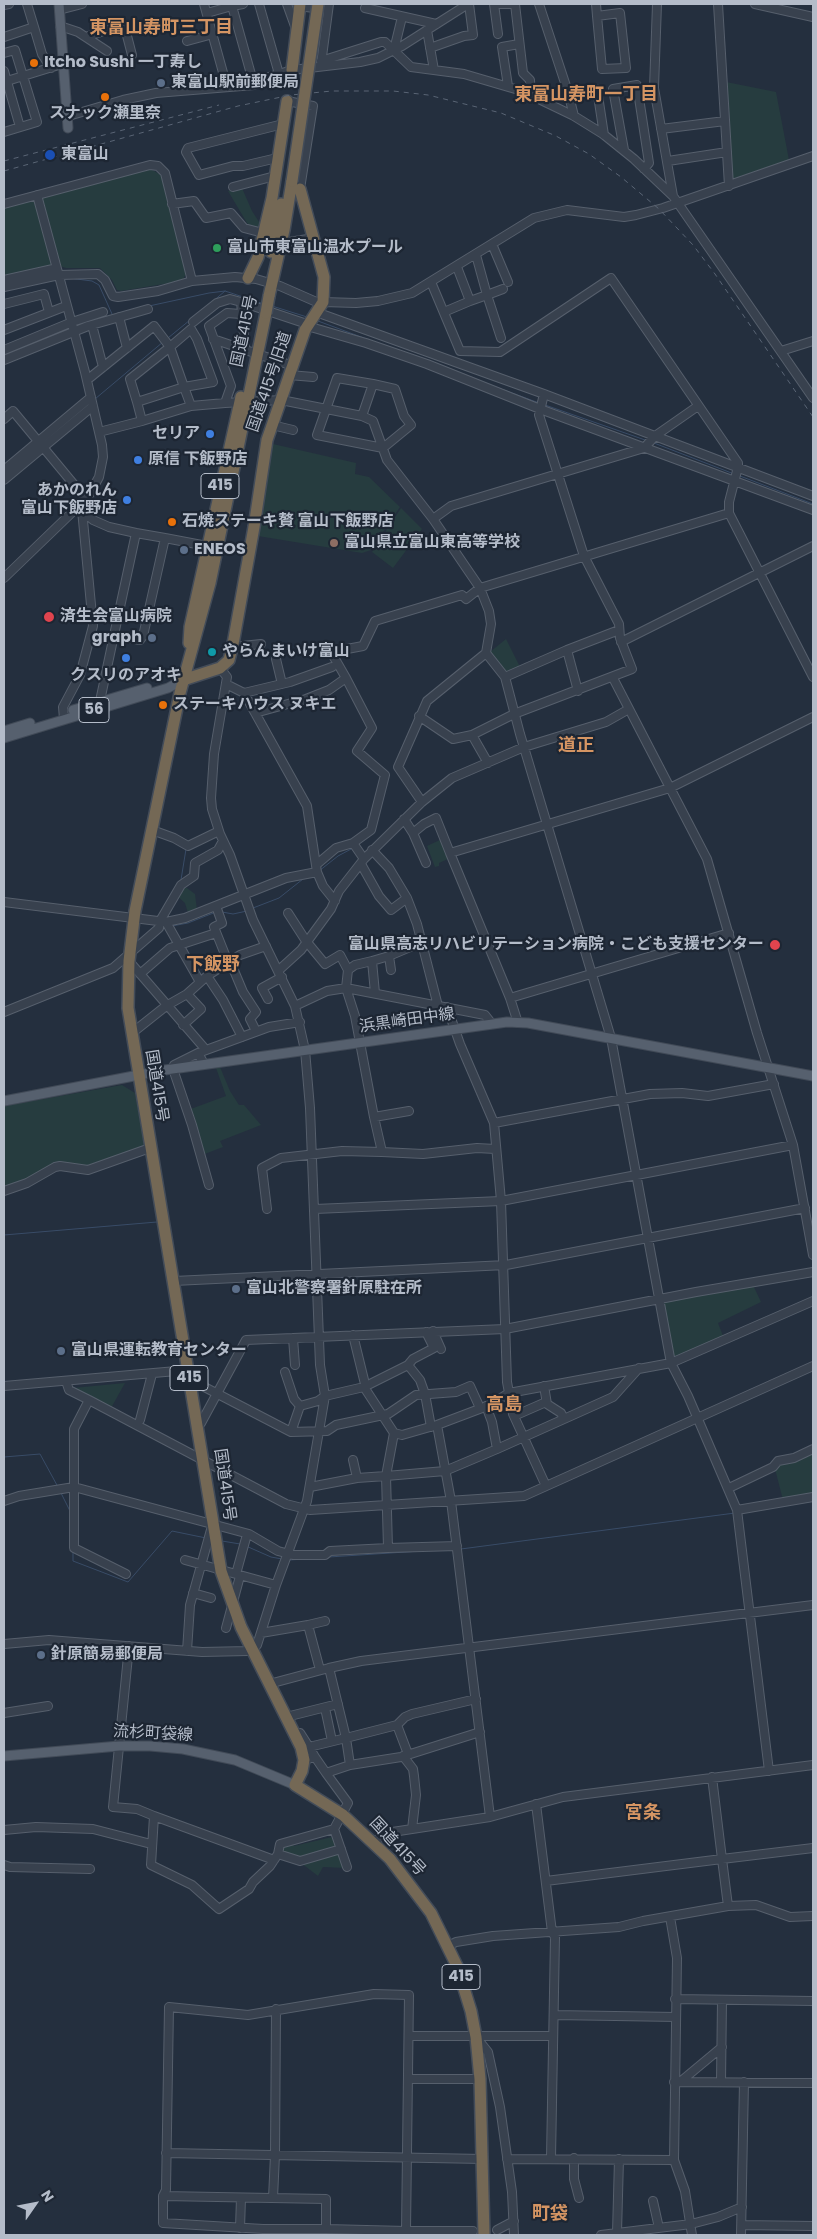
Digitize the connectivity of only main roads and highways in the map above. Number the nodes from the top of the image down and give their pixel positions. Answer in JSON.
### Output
{"nodes":[{"id":1,"x":311,"y":4,"type":"edge"},
{"id":2,"x":318,"y":4,"type":"edge"},
{"id":3,"x":299,"y":5,"type":"edge"},
{"id":4,"x":59,"y":7,"type":"edge"},
{"id":5,"x":292,"y":70,"type":"road end"},
{"id":6,"x":287,"y":101,"type":"road end"},
{"id":7,"x":68,"y":128,"type":"dead end"},
{"id":8,"x":288,"y":182,"type":"junction"},
{"id":9,"x":248,"y":278,"type":"road end"},
{"id":10,"x":243,"y":402,"type":"junction"},
{"id":11,"x":188,"y":662,"type":"junction"},
{"id":12,"x":183,"y":680,"type":"junction"},
{"id":13,"x":63,"y":716,"type":"junction"},
{"id":14,"x":4,"y":731,"type":"edge"},
{"id":15,"x":4,"y":738,"type":"edge"},
{"id":16,"x":138,"y":1075,"type":"junction"},
{"id":17,"x":813,"y":1076,"type":"edge"},
{"id":18,"x":4,"y":1100,"type":"edge"},
{"id":19,"x":4,"y":1756,"type":"edge"},
{"id":20,"x":295,"y":1785,"type":"junction"},
{"id":21,"x":484,"y":2235,"type":"edge"}],
"edges":[{"from":1,"to":8,"type":"highway","name":"国道415号","number":"415"},
{"from":2,"to":8,"type":"highway","name":"国道415号","number":"415","bridge":true},
{"from":3,"to":5,"type":"highway"},
{"from":4,"to":7,"type":"main road"},
{"from":6,"to":8,"type":"highway","name":"国道415号","number":"415"},
{"from":8,"to":9,"type":"highway","name":"国道415号","number":"415"},
{"from":8,"to":10,"type":"highway","name":"国道415号","number":"415"},
{"from":8,"to":12,"type":"highway","name":"国道415号旧道","number":"415"},
{"from":10,"to":11,"type":"highway","name":"国道415号","number":"415"},
{"from":10,"to":11,"type":"highway","name":"国道415号","number":"415"},
{"from":11,"to":12,"type":"highway","name":"国道415号","number":"415"},
{"from":12,"to":13,"type":"main road","number":"56"},
{"from":12,"to":13,"type":"main road","number":"56"},
{"from":12,"to":16,"type":"highway","name":"国道415号","number":"415"},
{"from":13,"to":14,"type":"main road","number":"56"},
{"from":13,"to":15,"type":"main road","number":"56"},
{"from":16,"to":17,"type":"main road","name":"浜黒崎田中線"},
{"from":16,"to":18,"type":"main road","name":"浜黒崎田中線"},
{"from":16,"to":20,"type":"highway","name":"国道415号","number":"415"},
{"from":19,"to":20,"type":"main road","name":"流杉町袋線"},
{"from":20,"to":21,"type":"highway","name":"国道415号","number":"415"}]}
